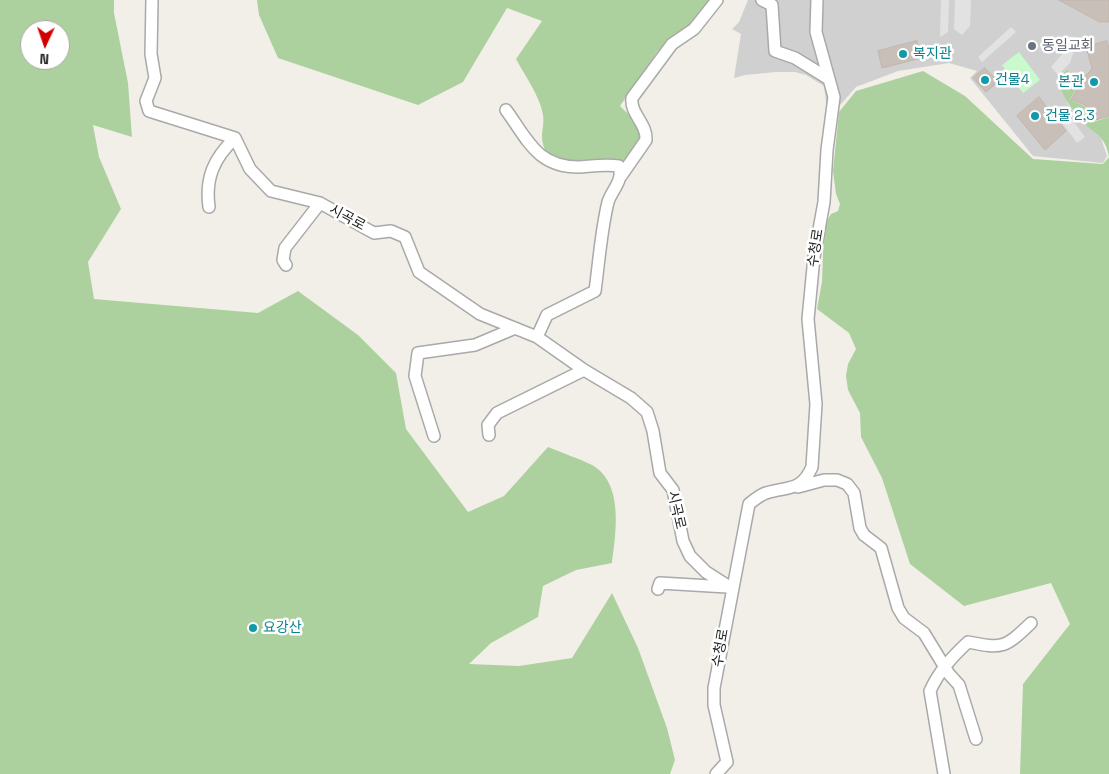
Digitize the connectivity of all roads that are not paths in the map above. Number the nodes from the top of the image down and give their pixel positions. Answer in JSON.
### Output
{"nodes":[{"id":1,"x":152,"y":0,"type":"edge"},
{"id":2,"x":717,"y":0,"type":"edge"},
{"id":3,"x":762,"y":0,"type":"edge"},
{"id":4,"x":817,"y":0,"type":"edge"},
{"id":5,"x":829,"y":79,"type":"junction"},
{"id":6,"x":506,"y":110,"type":"dead end"},
{"id":7,"x":235,"y":138,"type":"junction"},
{"id":8,"x":621,"y":176,"type":"junction"},
{"id":9,"x":320,"y":203,"type":"junction"},
{"id":10,"x":209,"y":207,"type":"dead end"},
{"id":11,"x":286,"y":265,"type":"dead end"},
{"id":12,"x":513,"y":329,"type":"junction"},
{"id":13,"x":537,"y":337,"type":"junction"},
{"id":14,"x":584,"y":370,"type":"junction"},
{"id":15,"x":489,"y":435,"type":"dead end"},
{"id":16,"x":434,"y":436,"type":"dead end"},
{"id":17,"x":791,"y":489,"type":"junction"},
{"id":18,"x":731,"y":588,"type":"junction"},
{"id":19,"x":658,"y":589,"type":"dead end"},
{"id":20,"x":1031,"y":623,"type":"dead end"},
{"id":21,"x":944,"y":665,"type":"junction"},
{"id":22,"x":976,"y":739,"type":"dead end"},
{"id":23,"x":716,"y":774,"type":"edge"},
{"id":24,"x":944,"y":774,"type":"edge"}],
"edges":[{"from":1,"to":7,"type":"street"},
{"from":2,"to":8,"type":"street"},
{"from":3,"to":5,"type":"street"},
{"from":4,"to":5,"type":"street","name":"수청로"},
{"from":5,"to":17,"type":"street","name":"수청로"},
{"from":6,"to":8,"type":"street"},
{"from":7,"to":9,"type":"street","name":"시곡로"},
{"from":7,"to":10,"type":"street"},
{"from":8,"to":13,"type":"street"},
{"from":9,"to":11,"type":"street","name":"시곡로"},
{"from":9,"to":12,"type":"street","name":"시곡로"},
{"from":12,"to":13,"type":"street","name":"시곡로"},
{"from":12,"to":16,"type":"street"},
{"from":13,"to":14,"type":"street","name":"시곡로"},
{"from":14,"to":15,"type":"street"},
{"from":14,"to":18,"type":"street","name":"시곡로"},
{"from":17,"to":18,"type":"street","name":"수청로"},
{"from":17,"to":21,"type":"street","name":"수청로"},
{"from":18,"to":19,"type":"street"},
{"from":18,"to":23,"type":"street","name":"수청로"},
{"from":20,"to":21,"type":"street"},
{"from":21,"to":22,"type":"street","name":"수청로"},
{"from":21,"to":24,"type":"street"}]}
